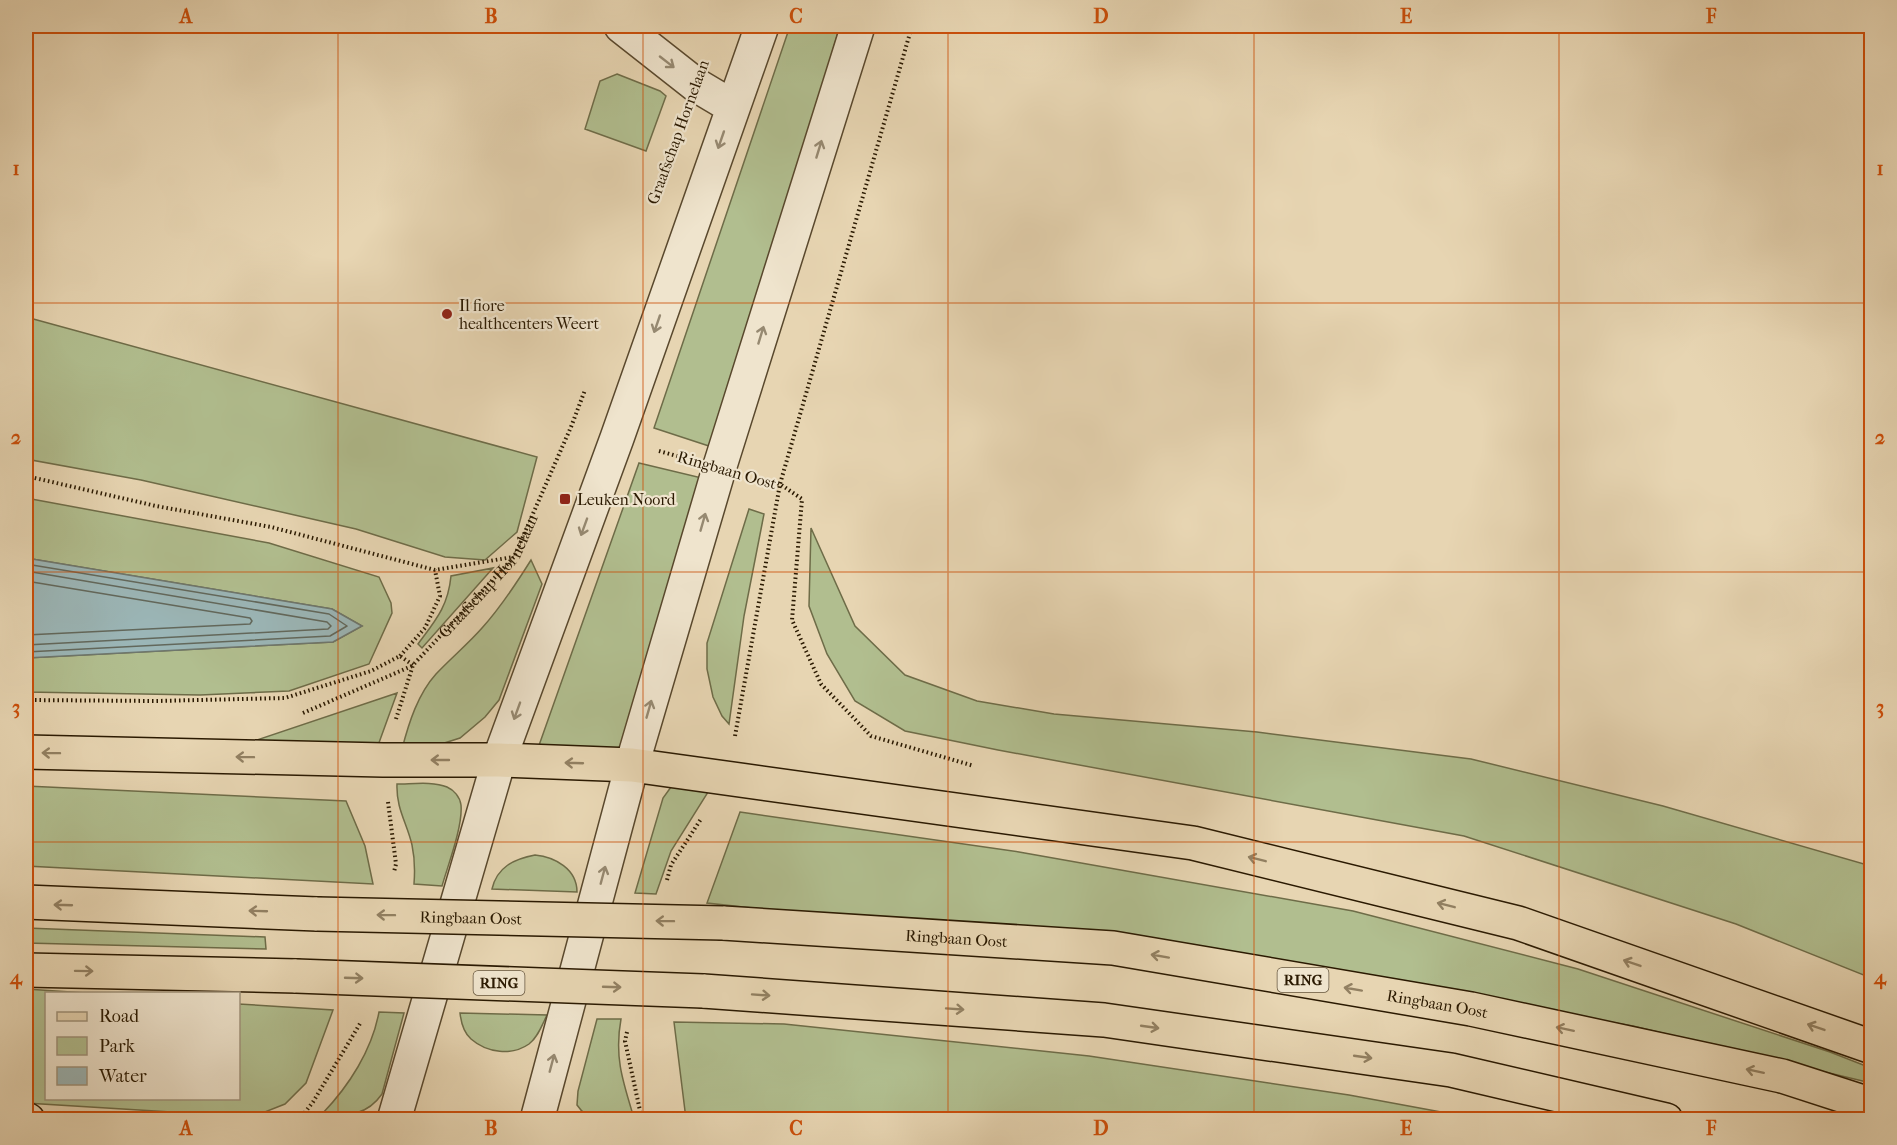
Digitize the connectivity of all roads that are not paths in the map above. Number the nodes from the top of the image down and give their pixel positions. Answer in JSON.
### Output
{"nodes":[{"id":1,"x":621,"y":26,"type":"edge"},
{"id":2,"x":762,"y":26,"type":"edge"},
{"id":3,"x":858,"y":26,"type":"edge"},
{"id":4,"x":733,"y":107,"type":"junction"},
{"id":5,"x":26,"y":752,"type":"edge"},
{"id":6,"x":499,"y":760,"type":"junction"},
{"id":7,"x":632,"y":765,"type":"junction"},
{"id":8,"x":26,"y":902,"type":"edge"},
{"id":9,"x":26,"y":970,"type":"edge"},
{"id":10,"x":1872,"y":1047,"type":"edge"},
{"id":11,"x":1872,"y":1106,"type":"edge"},
{"id":12,"x":394,"y":1119,"type":"edge"},
{"id":13,"x":537,"y":1119,"type":"edge"},
{"id":14,"x":1666,"y":1119,"type":"edge"}],
"edges":[{"from":1,"to":4,"type":"street","one_way":true},
{"from":2,"to":4,"type":"street"},
{"from":7,"to":3,"type":"street","one_way":true},
{"from":4,"to":6,"type":"street","one_way":true},
{"from":6,"to":5,"type":"main road","one_way":true},
{"from":7,"to":6,"type":"main road","one_way":true},
{"from":6,"to":12,"type":"street"},
{"from":10,"to":7,"type":"main road","one_way":true},
{"from":13,"to":7,"type":"street","one_way":true},
{"from":11,"to":8,"type":"main road","name":"Ringbaan Oost","number":"RING","one_way":true,"bridge":true},
{"from":9,"to":14,"type":"main road","number":"RING","one_way":true,"bridge":true}]}
